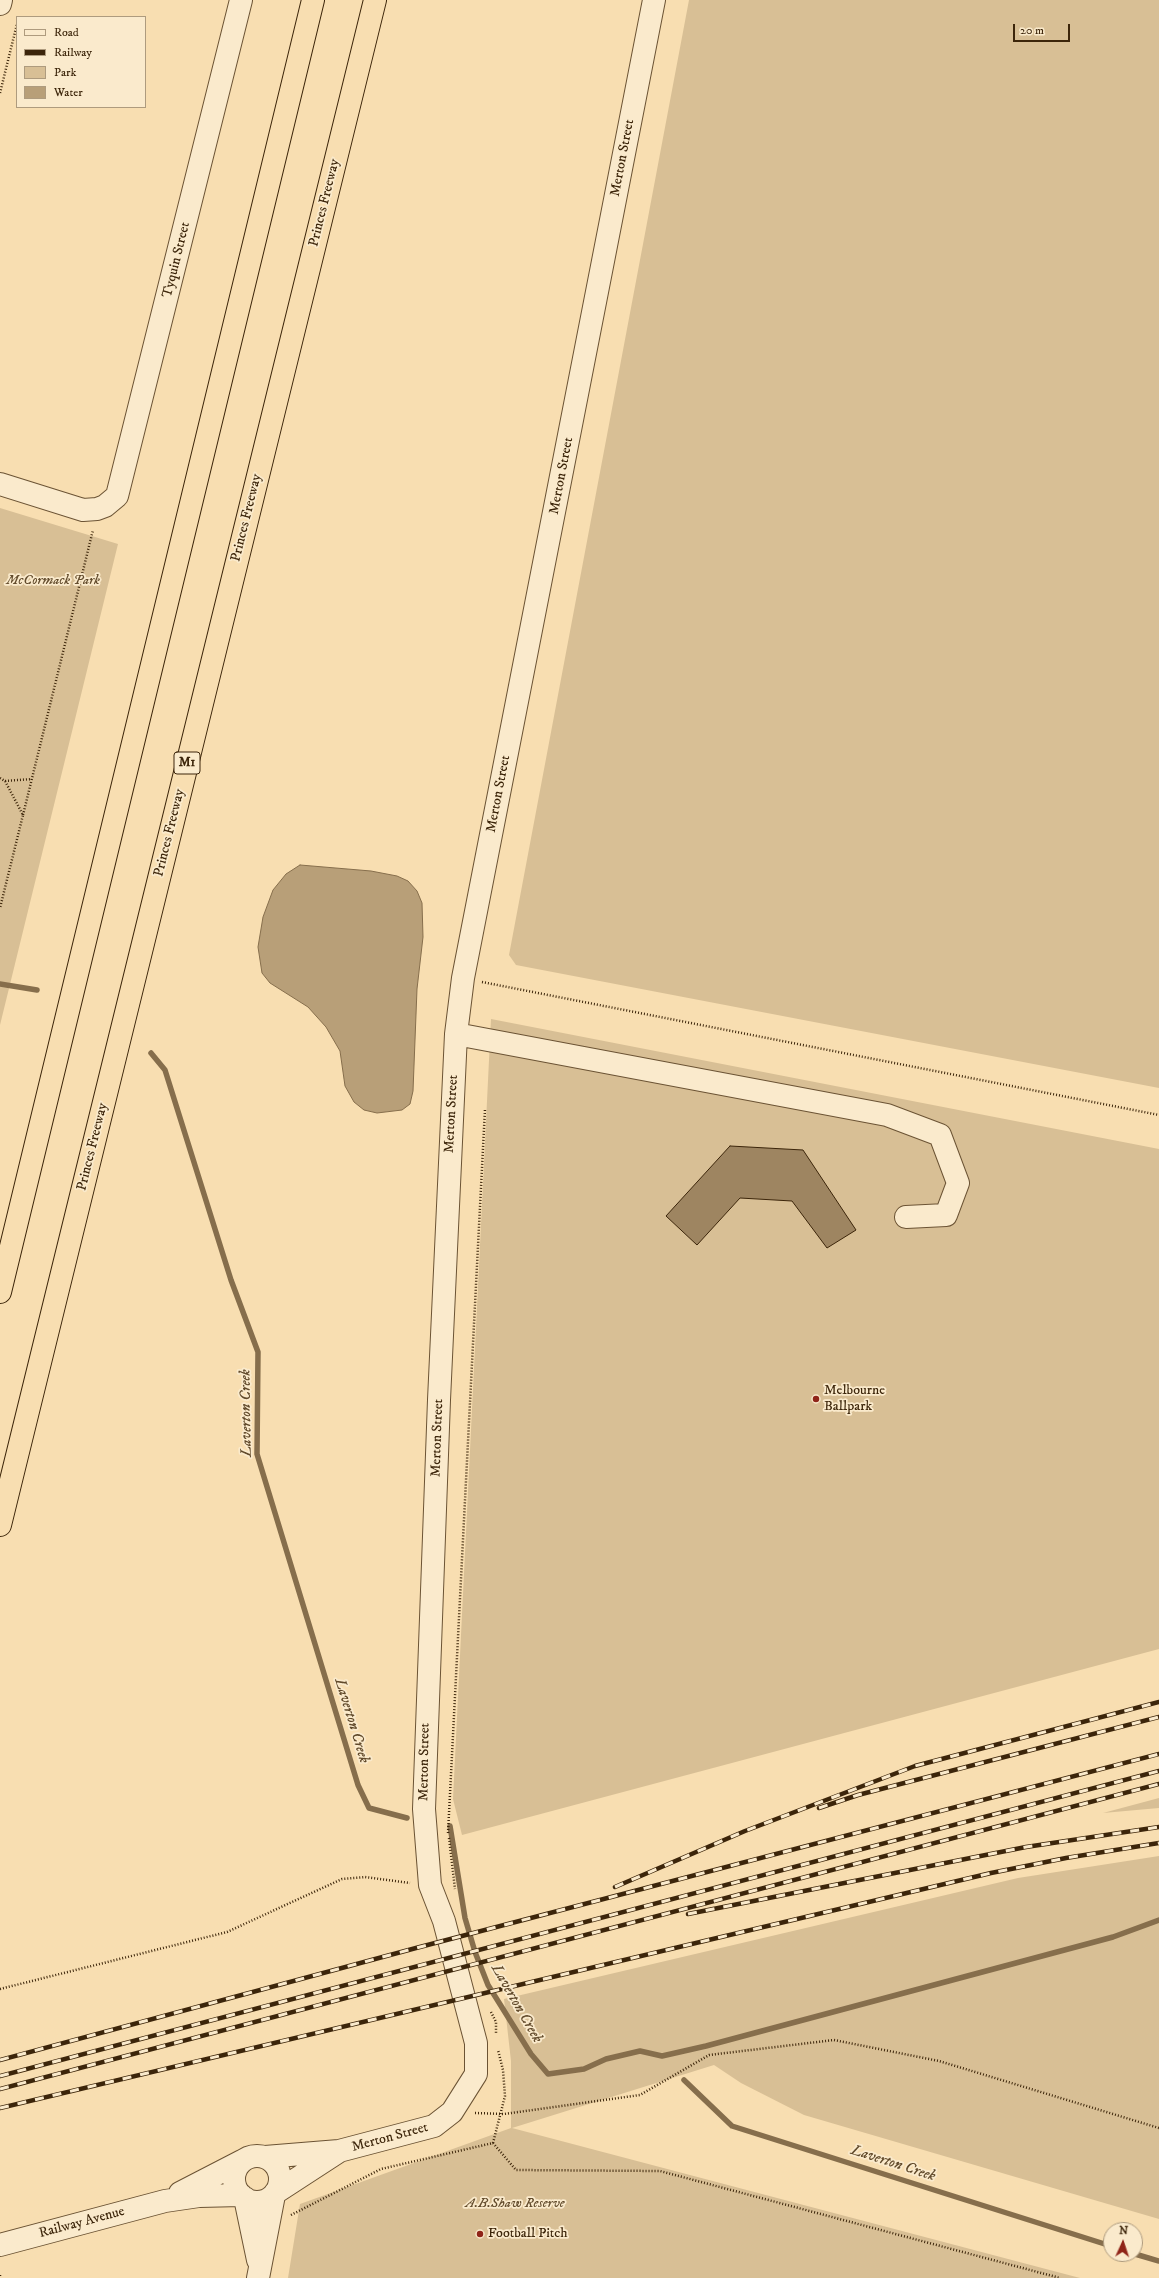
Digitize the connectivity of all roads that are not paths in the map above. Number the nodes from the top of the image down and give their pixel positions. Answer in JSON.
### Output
{"nodes":[{"id":1,"x":1,"y":0,"type":"edge"},
{"id":2,"x":241,"y":0,"type":"edge"},
{"id":3,"x":313,"y":0,"type":"edge"},
{"id":4,"x":375,"y":0,"type":"edge"},
{"id":5,"x":654,"y":0,"type":"edge"},
{"id":6,"x":0,"y":4,"type":"edge"},
{"id":7,"x":0,"y":484,"type":"edge"},
{"id":8,"x":456,"y":1034,"type":"junction"},
{"id":9,"x":906,"y":1217,"type":"dead end"},
{"id":10,"x":0,"y":1292,"type":"edge"},
{"id":11,"x":0,"y":1525,"type":"edge"},
{"id":12,"x":339,"y":2152,"type":"junction"},
{"id":13,"x":265,"y":2157,"type":"junction"},
{"id":14,"x":242,"y":2161,"type":"junction"},
{"id":15,"x":274,"y":2194,"type":"junction"},
{"id":16,"x":243,"y":2196,"type":"junction"},
{"id":17,"x":165,"y":2201,"type":"junction"},
{"id":18,"x":0,"y":2245,"type":"edge"},
{"id":19,"x":259,"y":2273,"type":"edge"}],
"edges":[{"from":1,"to":6,"type":"street"},
{"from":2,"to":7,"type":"street","name":"Tyquin Street"},
{"from":3,"to":10,"type":"highway"},
{"from":4,"to":11,"type":"highway","name":"Princes Freeway","number":"M1"},
{"from":5,"to":8,"type":"street","name":"Merton Street"},
{"from":8,"to":9,"type":"street"},
{"from":8,"to":12,"type":"street","name":"Merton Street"},
{"from":12,"to":13,"type":"street","name":"Merton Street"},
{"from":12,"to":15,"type":"street","name":"Merton Street"},
{"from":13,"to":14,"type":"street"},
{"from":13,"to":15,"type":"street"},
{"from":14,"to":16,"type":"street"},
{"from":14,"to":17,"type":"street","name":"Railway Avenue"},
{"from":15,"to":16,"type":"street"},
{"from":15,"to":19,"type":"street"},
{"from":16,"to":17,"type":"street","name":"Railway Avenue"},
{"from":16,"to":19,"type":"street"},
{"from":17,"to":18,"type":"street","name":"Railway Avenue"}]}
